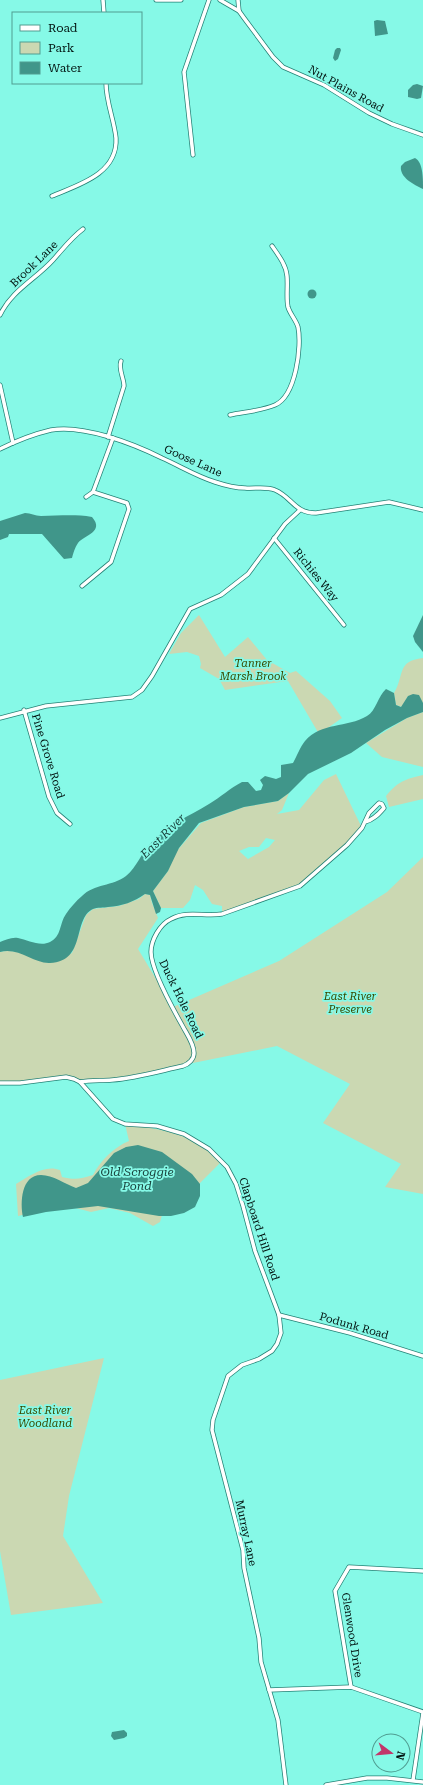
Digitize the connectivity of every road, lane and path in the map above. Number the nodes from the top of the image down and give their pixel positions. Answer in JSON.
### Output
{"nodes":[{"id":1,"x":104,"y":0,"type":"edge"},
{"id":2,"x":156,"y":0,"type":"edge"},
{"id":3,"x":181,"y":0,"type":"edge"},
{"id":4,"x":209,"y":0,"type":"edge"},
{"id":5,"x":220,"y":0,"type":"edge"},
{"id":6,"x":238,"y":0,"type":"edge"},
{"id":7,"x":239,"y":11,"type":"junction"},
{"id":8,"x":104,"y":12,"type":"edge"},
{"id":9,"x":106,"y":84,"type":"edge"},
{"id":10,"x":423,"y":135,"type":"edge"},
{"id":11,"x":193,"y":155,"type":"dead end"},
{"id":12,"x":52,"y":196,"type":"dead end"},
{"id":13,"x":83,"y":230,"type":"dead end"},
{"id":14,"x":272,"y":246,"type":"dead end"},
{"id":15,"x":0,"y":314,"type":"edge"},
{"id":16,"x":121,"y":361,"type":"dead end"},
{"id":17,"x":0,"y":386,"type":"edge"},
{"id":18,"x":230,"y":415,"type":"dead end"},
{"id":19,"x":108,"y":437,"type":"junction"},
{"id":20,"x":113,"y":438,"type":"junction"},
{"id":21,"x":13,"y":443,"type":"junction"},
{"id":22,"x":0,"y":449,"type":"edge"},
{"id":23,"x":93,"y":492,"type":"junction"},
{"id":24,"x":86,"y":497,"type":"dead end"},
{"id":25,"x":300,"y":510,"type":"junction"},
{"id":26,"x":423,"y":510,"type":"edge"},
{"id":27,"x":274,"y":538,"type":"junction"},
{"id":28,"x":82,"y":586,"type":"dead end"},
{"id":29,"x":344,"y":625,"type":"dead end"},
{"id":30,"x":24,"y":710,"type":"junction"},
{"id":31,"x":0,"y":718,"type":"edge"},
{"id":32,"x":365,"y":822,"type":"junction"},
{"id":33,"x":70,"y":824,"type":"dead end"},
{"id":34,"x":80,"y":1082,"type":"junction"},
{"id":35,"x":0,"y":1083,"type":"edge"},
{"id":36,"x":279,"y":1315,"type":"junction"},
{"id":37,"x":423,"y":1356,"type":"edge"},
{"id":38,"x":423,"y":1571,"type":"edge"},
{"id":39,"x":351,"y":1687,"type":"junction"},
{"id":40,"x":269,"y":1690,"type":"junction"},
{"id":41,"x":423,"y":1713,"type":"edge"},
{"id":42,"x":413,"y":1780,"type":"junction"},
{"id":43,"x":423,"y":1782,"type":"edge"},
{"id":44,"x":286,"y":1785,"type":"edge"},
{"id":45,"x":326,"y":1785,"type":"edge"}],
"edges":[{"from":1,"to":8,"type":"street"},
{"from":2,"to":3,"type":"street"},
{"from":4,"to":11,"type":"street"},
{"from":5,"to":7,"type":"street","name":"Nut Plains Road"},
{"from":6,"to":7,"type":"street"},
{"from":7,"to":10,"type":"street","name":"Nut Plains Road"},
{"from":9,"to":12,"type":"street"},
{"from":13,"to":15,"type":"street","name":"Brook Lane"},
{"from":14,"to":18,"type":"street"},
{"from":16,"to":19,"type":"street"},
{"from":17,"to":21,"type":"street"},
{"from":19,"to":20,"type":"street","name":"Goose Lane"},
{"from":19,"to":21,"type":"street","name":"Goose Lane"},
{"from":20,"to":23,"type":"street"},
{"from":20,"to":25,"type":"street","name":"Goose Lane"},
{"from":21,"to":22,"type":"street","name":"Goose Lane"},
{"from":23,"to":24,"type":"street"},
{"from":23,"to":28,"type":"street"},
{"from":25,"to":26,"type":"street"},
{"from":25,"to":27,"type":"street"},
{"from":27,"to":29,"type":"street","name":"Richies Way"},
{"from":27,"to":30,"type":"street"},
{"from":30,"to":31,"type":"street"},
{"from":30,"to":33,"type":"street","name":"Pine Grove Road"},
{"from":32,"to":32,"type":"street","name":"Duck Hole Road"},
{"from":32,"to":34,"type":"street","name":"Duck Hole Road"},
{"from":34,"to":35,"type":"street"},
{"from":34,"to":36,"type":"street","name":"Clapboard Hill Road"},
{"from":36,"to":37,"type":"street","name":"Podunk Road"},
{"from":36,"to":40,"type":"street","name":"Murray Lane"},
{"from":38,"to":39,"type":"street","name":"Glenwood Drive"},
{"from":39,"to":40,"type":"street","name":"Glenwood Drive"},
{"from":39,"to":41,"type":"street","name":"Glenwood Drive"},
{"from":40,"to":44,"type":"street","name":"Murray Lane"},
{"from":41,"to":42,"type":"street"},
{"from":42,"to":43,"type":"street"},
{"from":42,"to":45,"type":"street"}]}
